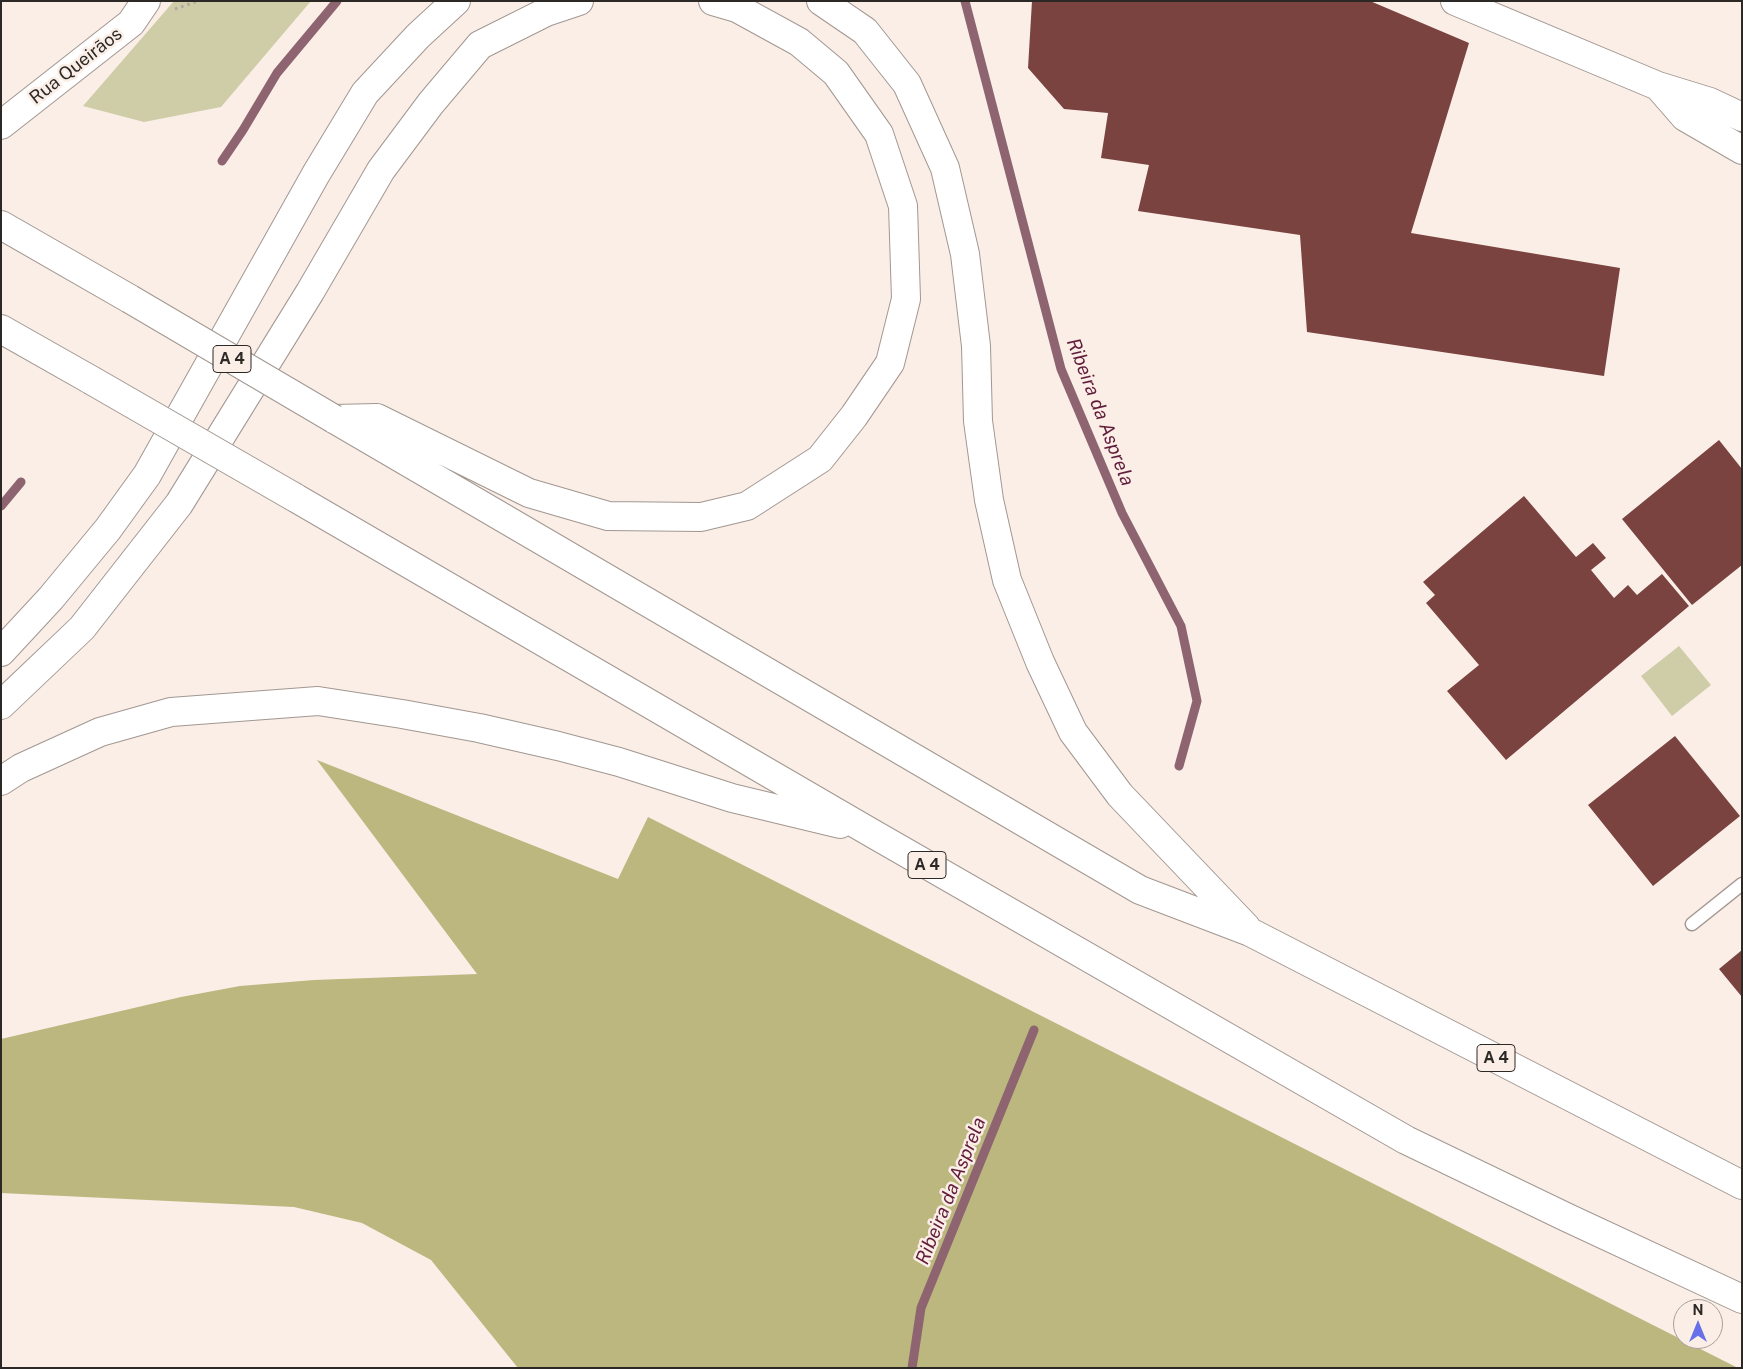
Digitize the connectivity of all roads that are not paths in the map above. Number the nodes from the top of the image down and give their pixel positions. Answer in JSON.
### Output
{"nodes":[{"id":1,"x":146,"y":1,"type":"edge"},
{"id":2,"x":456,"y":1,"type":"edge"},
{"id":3,"x":579,"y":1,"type":"edge"},
{"id":4,"x":713,"y":1,"type":"edge"},
{"id":5,"x":821,"y":1,"type":"edge"},
{"id":6,"x":1455,"y":1,"type":"edge"},
{"id":7,"x":1658,"y":86,"type":"junction"},
{"id":8,"x":1742,"y":117,"type":"edge"},
{"id":9,"x":1,"y":125,"type":"edge"},
{"id":10,"x":1742,"y":150,"type":"edge"},
{"id":11,"x":1,"y":225,"type":"edge"},
{"id":12,"x":1,"y":329,"type":"edge"},
{"id":13,"x":334,"y":419,"type":"junction"},
{"id":14,"x":1,"y":652,"type":"edge"},
{"id":15,"x":1,"y":704,"type":"edge"},
{"id":16,"x":1,"y":781,"type":"edge"},
{"id":17,"x":870,"y":832,"type":"junction"},
{"id":18,"x":1742,"y":884,"type":"edge"},
{"id":19,"x":1692,"y":924,"type":"dead end"},
{"id":20,"x":1250,"y":932,"type":"junction"},
{"id":21,"x":1742,"y":1185,"type":"edge"},
{"id":22,"x":1742,"y":1299,"type":"edge"}],
"edges":[{"from":1,"to":9,"type":"main road","name":"Rua Queirãos"},
{"from":2,"to":14,"type":"main road"},
{"from":3,"to":15,"type":"main road"},
{"from":4,"to":13,"type":"main road"},
{"from":5,"to":20,"type":"main road"},
{"from":6,"to":7,"type":"main road"},
{"from":7,"to":8,"type":"main road"},
{"from":7,"to":10,"type":"main road"},
{"from":11,"to":13,"type":"main road","number":"A 4","bridge":true},
{"from":12,"to":17,"type":"main road","number":"A 4","bridge":true},
{"from":13,"to":20,"type":"main road","number":"A 4"},
{"from":16,"to":17,"type":"main road"},
{"from":17,"to":22,"type":"main road","number":"A 4"},
{"from":18,"to":19,"type":"lane"},
{"from":20,"to":21,"type":"main road","number":"A 4"}]}
